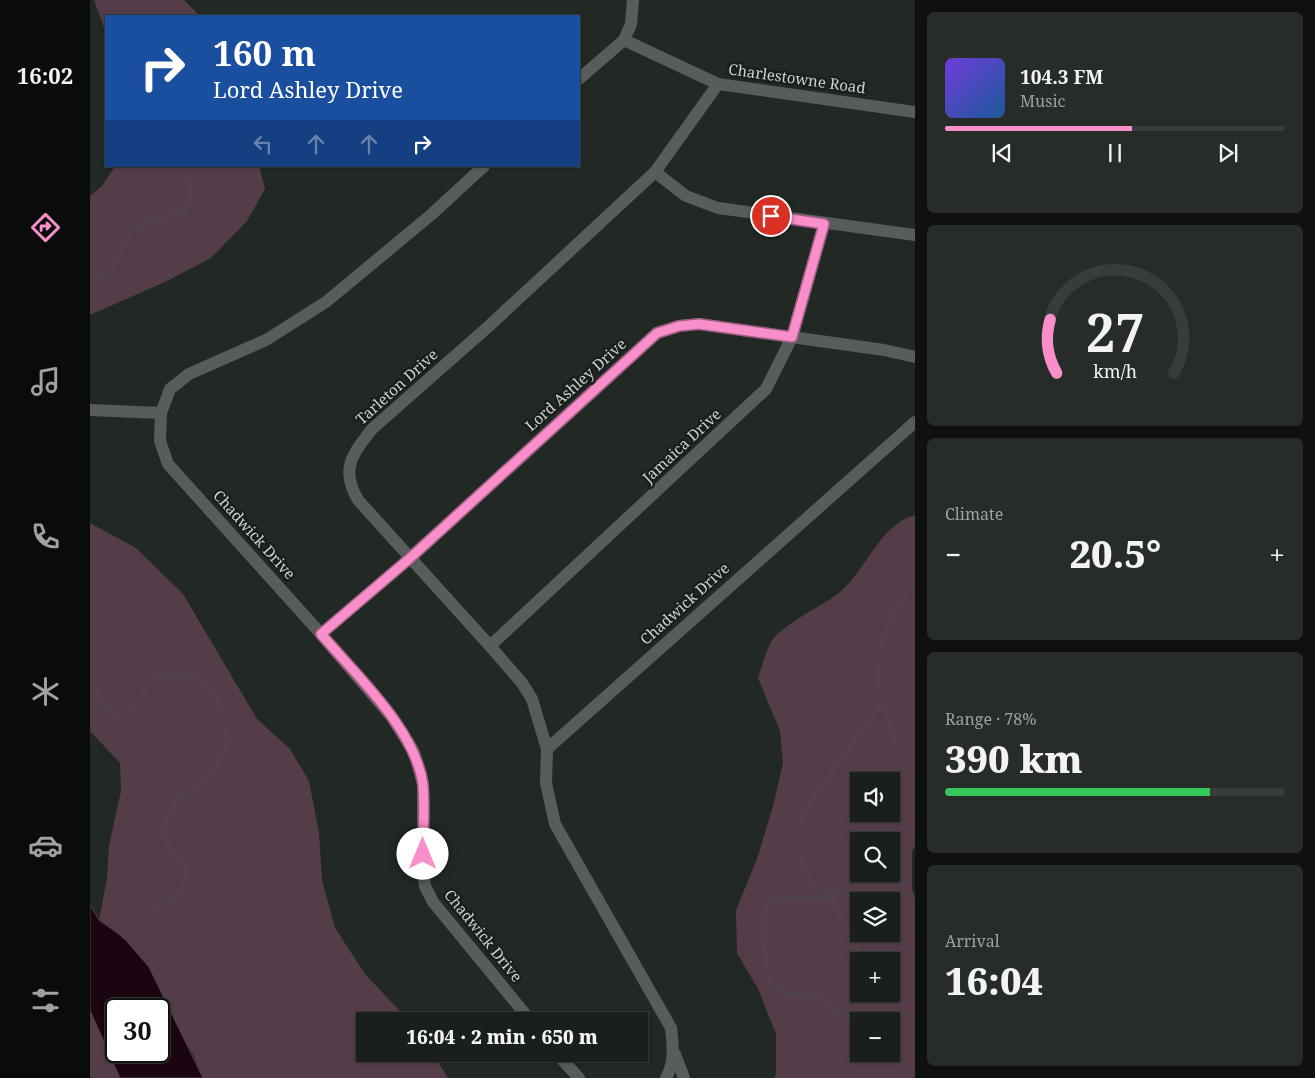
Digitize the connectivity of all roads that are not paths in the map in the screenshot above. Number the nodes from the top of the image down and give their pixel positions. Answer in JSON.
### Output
{"nodes":[{"id":1,"x":633,"y":0,"type":"edge"},
{"id":2,"x":624,"y":40,"type":"junction"},
{"id":3,"x":580,"y":78,"type":"edge"},
{"id":4,"x":718,"y":84,"type":"junction"},
{"id":5,"x":915,"y":112,"type":"edge"},
{"id":6,"x":483,"y":167,"type":"edge"},
{"id":7,"x":655,"y":172,"type":"junction"},
{"id":8,"x":824,"y":224,"type":"junction"},
{"id":9,"x":915,"y":235,"type":"edge"},
{"id":10,"x":792,"y":337,"type":"junction"},
{"id":11,"x":915,"y":357,"type":"edge"},
{"id":12,"x":90,"y":410,"type":"edge"},
{"id":13,"x":161,"y":414,"type":"junction"},
{"id":14,"x":915,"y":422,"type":"edge"},
{"id":15,"x":409,"y":559,"type":"junction"},
{"id":16,"x":321,"y":634,"type":"junction"},
{"id":17,"x":490,"y":646,"type":"junction"},
{"id":18,"x":546,"y":749,"type":"junction"},
{"id":19,"x":524,"y":1012,"type":"edge"},
{"id":20,"x":673,"y":1049,"type":"junction"},
{"id":21,"x":565,"y":1062,"type":"edge"},
{"id":22,"x":579,"y":1078,"type":"edge"},
{"id":23,"x":666,"y":1078,"type":"edge"},
{"id":24,"x":684,"y":1078,"type":"edge"}],
"edges":[{"from":1,"to":2,"type":"street"},
{"from":2,"to":3,"type":"street"},
{"from":2,"to":4,"type":"street","name":"Charlestowne Road"},
{"from":4,"to":5,"type":"street","name":"Charlestowne Road"},
{"from":4,"to":7,"type":"street","name":"Tarleton Drive"},
{"from":6,"to":13,"type":"street","name":"Chadwick Drive"},
{"from":7,"to":8,"type":"street"},
{"from":7,"to":15,"type":"street","name":"Tarleton Drive"},
{"from":8,"to":9,"type":"street"},
{"from":8,"to":10,"type":"street","name":"Jamaica Drive"},
{"from":10,"to":11,"type":"street","name":"Lord Ashley Drive"},
{"from":10,"to":15,"type":"street","name":"Lord Ashley Drive"},
{"from":10,"to":17,"type":"street","name":"Jamaica Drive"},
{"from":12,"to":13,"type":"street"},
{"from":13,"to":16,"type":"street","name":"Chadwick Drive"},
{"from":14,"to":18,"type":"street","name":"Chadwick Drive"},
{"from":15,"to":16,"type":"street","name":"Lord Ashley Drive"},
{"from":15,"to":17,"type":"street","name":"Tarleton Drive"},
{"from":16,"to":19,"type":"street","name":"Chadwick Drive"},
{"from":17,"to":18,"type":"street","name":"Tarleton Drive"},
{"from":18,"to":20,"type":"street"},
{"from":20,"to":23,"type":"street"},
{"from":20,"to":24,"type":"street"},
{"from":21,"to":22,"type":"street"}]}
